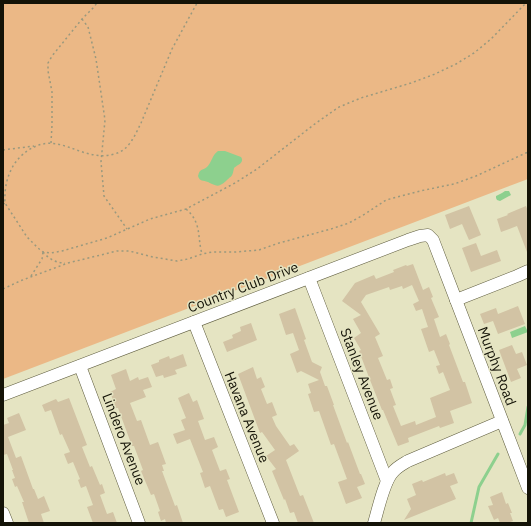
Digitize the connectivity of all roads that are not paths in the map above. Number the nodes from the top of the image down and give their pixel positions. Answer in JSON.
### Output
{"nodes":[{"id":1,"x":528,"y":270,"type":"edge"},
{"id":2,"x":309,"y":278,"type":"junction"},
{"id":3,"x":456,"y":300,"type":"junction"},
{"id":4,"x":194,"y":322,"type":"junction"},
{"id":5,"x":80,"y":366,"type":"junction"},
{"id":6,"x":3,"y":396,"type":"edge"},
{"id":7,"x":502,"y":421,"type":"junction"},
{"id":8,"x":387,"y":481,"type":"junction"},
{"id":9,"x":528,"y":488,"type":"edge"},
{"id":10,"x":3,"y":513,"type":"edge"},
{"id":11,"x":7,"y":523,"type":"edge"},
{"id":12,"x":139,"y":523,"type":"edge"},
{"id":13,"x":273,"y":523,"type":"edge"},
{"id":14,"x":374,"y":523,"type":"edge"}],
"edges":[{"from":1,"to":3,"type":"street"},
{"from":2,"to":3,"type":"street","name":"Country Club Drive"},
{"from":2,"to":4,"type":"street","name":"Country Club Drive"},
{"from":2,"to":8,"type":"street","name":"Stanley Avenue"},
{"from":3,"to":7,"type":"street","name":"Murphy Road"},
{"from":4,"to":5,"type":"street","name":"Country Club Drive"},
{"from":4,"to":13,"type":"street","name":"Havana Avenue"},
{"from":5,"to":6,"type":"street","name":"Country Club Drive"},
{"from":5,"to":12,"type":"street","name":"Lindero Avenue"},
{"from":7,"to":8,"type":"street"},
{"from":7,"to":9,"type":"street","name":"Murphy Road"},
{"from":8,"to":14,"type":"street"},
{"from":10,"to":11,"type":"street"}]}
